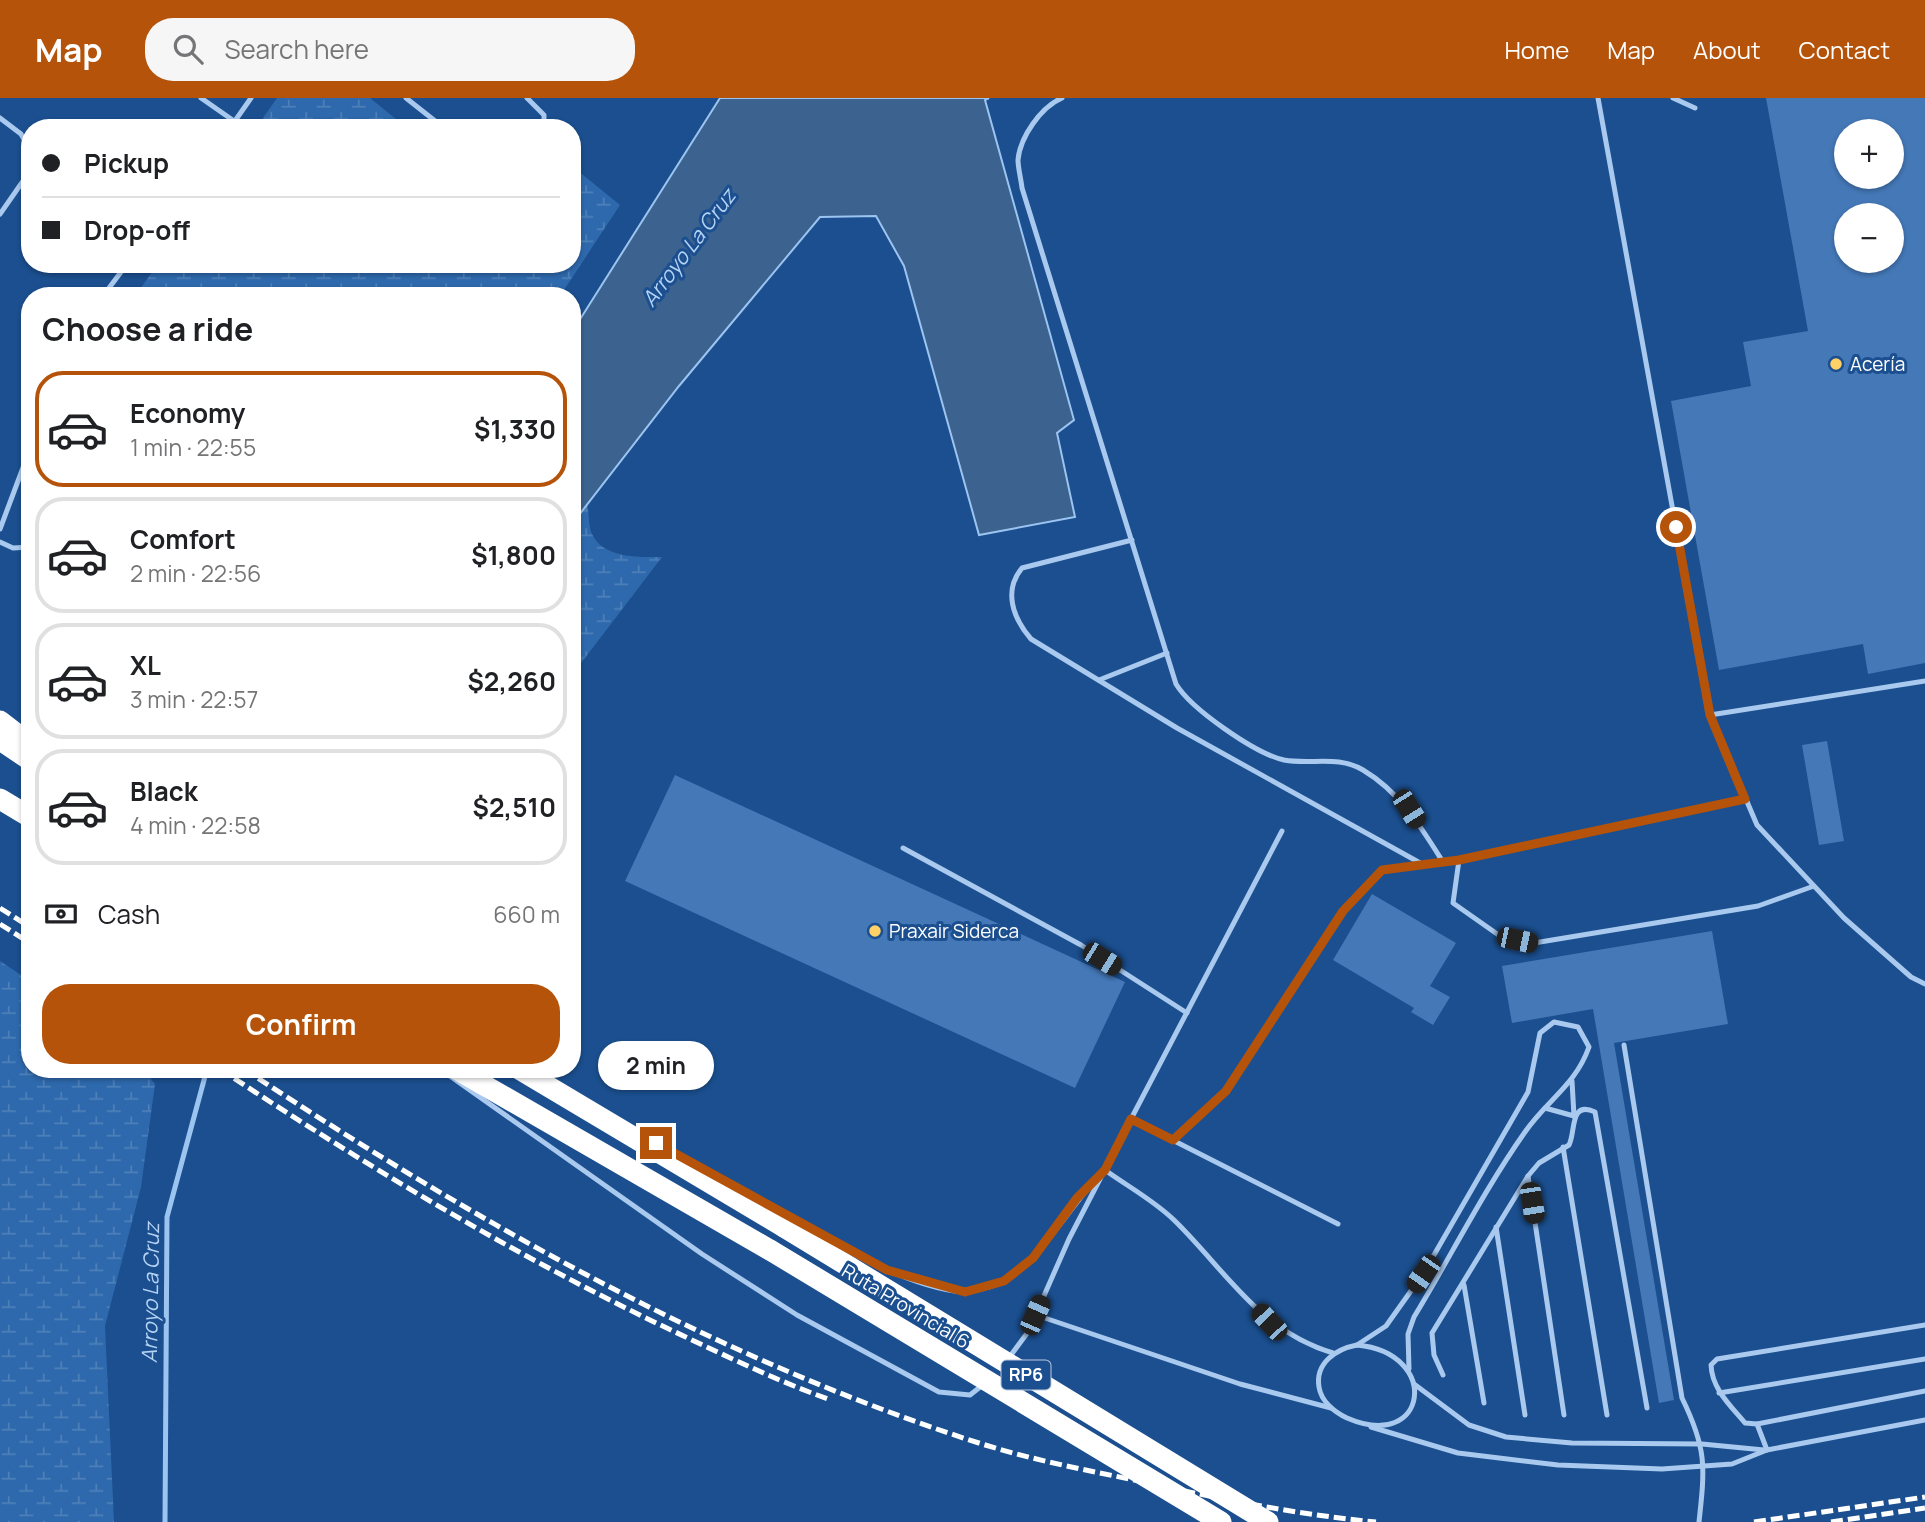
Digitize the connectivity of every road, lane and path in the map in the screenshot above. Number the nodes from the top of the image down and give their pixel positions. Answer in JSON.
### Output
{"nodes":[{"id":1,"x":201,"y":98,"type":"edge"},
{"id":2,"x":251,"y":98,"type":"edge"},
{"id":3,"x":406,"y":98,"type":"edge"},
{"id":4,"x":527,"y":98,"type":"edge"},
{"id":5,"x":1062,"y":98,"type":"edge"},
{"id":6,"x":1598,"y":98,"type":"edge"},
{"id":7,"x":1673,"y":98,"type":"edge"},
{"id":8,"x":1695,"y":108,"type":"dead end"},
{"id":9,"x":0,"y":118,"type":"edge"},
{"id":10,"x":231,"y":119,"type":"edge"},
{"id":11,"x":235,"y":119,"type":"edge"},
{"id":12,"x":433,"y":119,"type":"edge"},
{"id":13,"x":544,"y":119,"type":"edge"},
{"id":14,"x":21,"y":134,"type":"edge"},
{"id":15,"x":21,"y":184,"type":"edge"},
{"id":16,"x":0,"y":214,"type":"edge"},
{"id":17,"x":21,"y":473,"type":"edge"},
{"id":18,"x":0,"y":529,"type":"edge"},
{"id":19,"x":1132,"y":540,"type":"junction"},
{"id":20,"x":0,"y":542,"type":"edge"},
{"id":21,"x":21,"y":548,"type":"edge"},
{"id":22,"x":1167,"y":653,"type":"junction"},
{"id":23,"x":1099,"y":680,"type":"junction"},
{"id":24,"x":1925,"y":681,"type":"edge"},
{"id":25,"x":1710,"y":715,"type":"junction"},
{"id":26,"x":0,"y":721,"type":"edge"},
{"id":27,"x":21,"y":737,"type":"edge"},
{"id":28,"x":0,"y":740,"type":"edge"},
{"id":29,"x":21,"y":754,"type":"edge"},
{"id":30,"x":0,"y":799,"type":"edge"},
{"id":31,"x":1745,"y":799,"type":"junction"},
{"id":32,"x":21,"y":812,"type":"edge"},
{"id":33,"x":1282,"y":831,"type":"dead end"},
{"id":34,"x":903,"y":848,"type":"dead end"},
{"id":35,"x":1459,"y":860,"type":"junction"},
{"id":36,"x":1443,"y":862,"type":"junction"},
{"id":37,"x":1424,"y":865,"type":"junction"},
{"id":38,"x":1814,"y":886,"type":"junction"},
{"id":39,"x":1925,"y":984,"type":"edge"},
{"id":40,"x":1186,"y":1013,"type":"junction"},
{"id":41,"x":1623,"y":1045,"type":"dead end"},
{"id":42,"x":453,"y":1078,"type":"edge"},
{"id":43,"x":472,"y":1078,"type":"edge"},
{"id":44,"x":534,"y":1078,"type":"edge"},
{"id":45,"x":1572,"y":1081,"type":"junction"},
{"id":46,"x":563,"y":1096,"type":"junction"},
{"id":47,"x":1545,"y":1108,"type":"junction"},
{"id":48,"x":1574,"y":1116,"type":"junction"},
{"id":49,"x":1131,"y":1119,"type":"junction"},
{"id":50,"x":1173,"y":1140,"type":"junction"},
{"id":51,"x":1563,"y":1147,"type":"junction"},
{"id":52,"x":679,"y":1155,"type":"dead end"},
{"id":53,"x":1105,"y":1170,"type":"junction"},
{"id":54,"x":714,"y":1173,"type":"dead end"},
{"id":55,"x":1528,"y":1176,"type":"junction"},
{"id":56,"x":1338,"y":1224,"type":"dead end"},
{"id":57,"x":1496,"y":1227,"type":"junction"},
{"id":58,"x":1464,"y":1285,"type":"junction"},
{"id":59,"x":1035,"y":1315,"type":"junction"},
{"id":60,"x":1925,"y":1325,"type":"edge"},
{"id":61,"x":1357,"y":1345,"type":"junction"},
{"id":62,"x":1333,"y":1353,"type":"junction"},
{"id":63,"x":1925,"y":1359,"type":"edge"},
{"id":64,"x":1004,"y":1365,"type":"dead end"},
{"id":65,"x":1409,"y":1369,"type":"junction"},
{"id":66,"x":996,"y":1376,"type":"dead end"},
{"id":67,"x":1443,"y":1376,"type":"dead end"},
{"id":68,"x":1414,"y":1384,"type":"junction"},
{"id":69,"x":1925,"y":1391,"type":"edge"},
{"id":70,"x":1719,"y":1393,"type":"junction"},
{"id":71,"x":1484,"y":1403,"type":"dead end"},
{"id":72,"x":1331,"y":1408,"type":"junction"},
{"id":73,"x":1647,"y":1408,"type":"dead end"},
{"id":74,"x":1525,"y":1415,"type":"dead end"},
{"id":75,"x":1564,"y":1415,"type":"dead end"},
{"id":76,"x":1607,"y":1415,"type":"dead end"},
{"id":77,"x":1925,"y":1420,"type":"edge"},
{"id":78,"x":1756,"y":1424,"type":"junction"},
{"id":79,"x":1371,"y":1427,"type":"junction"},
{"id":80,"x":1702,"y":1444,"type":"junction"},
{"id":81,"x":1767,"y":1450,"type":"junction"},
{"id":82,"x":1705,"y":1467,"type":"junction"},
{"id":83,"x":1221,"y":1522,"type":"edge"},
{"id":84,"x":1268,"y":1522,"type":"edge"},
{"id":85,"x":1699,"y":1522,"type":"edge"}],
"edges":[{"from":1,"to":10,"type":"lane"},
{"from":2,"to":11,"type":"lane"},
{"from":3,"to":12,"type":"lane"},
{"from":4,"to":13,"type":"lane"},
{"from":5,"to":19,"type":"lane"},
{"from":6,"to":25,"type":"lane"},
{"from":7,"to":8,"type":"lane"},
{"from":9,"to":14,"type":"lane"},
{"from":15,"to":16,"type":"lane"},
{"from":17,"to":18,"type":"lane"},
{"from":19,"to":22,"type":"lane"},
{"from":19,"to":23,"type":"lane"},
{"from":20,"to":21,"type":"lane"},
{"from":22,"to":23,"type":"lane"},
{"from":22,"to":36,"type":"lane"},
{"from":23,"to":37,"type":"lane"},
{"from":24,"to":25,"type":"lane"},
{"from":25,"to":31,"type":"lane"},
{"from":26,"to":27,"type":"highway"},
{"from":28,"to":29,"type":"highway"},
{"from":30,"to":32,"type":"highway"},
{"from":31,"to":35,"type":"lane"},
{"from":31,"to":38,"type":"lane"},
{"from":33,"to":40,"type":"lane"},
{"from":34,"to":40,"type":"lane"},
{"from":35,"to":36,"type":"lane"},
{"from":35,"to":38,"type":"lane"},
{"from":36,"to":37,"type":"lane"},
{"from":37,"to":50,"type":"lane"},
{"from":38,"to":39,"type":"lane"},
{"from":40,"to":49,"type":"lane"},
{"from":41,"to":80,"type":"lane"},
{"from":42,"to":66,"type":"lane"},
{"from":43,"to":83,"type":"highway","name":"Ruta Provincial 6","number":"RP6","bridge":true},
{"from":44,"to":46,"type":"highway","name":"Ruta Provincial 6","number":"RP6"},
{"from":45,"to":47,"type":"lane"},
{"from":45,"to":48,"type":"lane"},
{"from":45,"to":61,"type":"lane"},
{"from":46,"to":52,"type":"lane"},
{"from":46,"to":84,"type":"highway","name":"Ruta Provincial 6","number":"RP6","bridge":true},
{"from":47,"to":48,"type":"lane"},
{"from":47,"to":65,"type":"lane"},
{"from":48,"to":51,"type":"lane"},
{"from":48,"to":73,"type":"lane"},
{"from":49,"to":50,"type":"lane"},
{"from":49,"to":53,"type":"lane"},
{"from":50,"to":56,"type":"lane"},
{"from":51,"to":55,"type":"lane"},
{"from":51,"to":76,"type":"lane"},
{"from":53,"to":54,"type":"lane"},
{"from":53,"to":59,"type":"lane"},
{"from":53,"to":62,"type":"lane"},
{"from":55,"to":57,"type":"lane"},
{"from":55,"to":75,"type":"lane"},
{"from":57,"to":58,"type":"lane"},
{"from":57,"to":74,"type":"lane"},
{"from":58,"to":67,"type":"lane"},
{"from":58,"to":71,"type":"lane"},
{"from":59,"to":64,"type":"lane"},
{"from":59,"to":72,"type":"lane"},
{"from":60,"to":70,"type":"lane"},
{"from":61,"to":62,"type":"lane"},
{"from":61,"to":65,"type":"lane"},
{"from":62,"to":72,"type":"lane"},
{"from":63,"to":70,"type":"lane"},
{"from":65,"to":68,"type":"lane"},
{"from":68,"to":79,"type":"lane"},
{"from":68,"to":80,"type":"lane"},
{"from":69,"to":78,"type":"lane"},
{"from":70,"to":78,"type":"lane"},
{"from":72,"to":79,"type":"lane"},
{"from":77,"to":81,"type":"lane"},
{"from":78,"to":81,"type":"lane"},
{"from":79,"to":82,"type":"lane"},
{"from":80,"to":81,"type":"lane"},
{"from":80,"to":82,"type":"lane"},
{"from":81,"to":82,"type":"lane"},
{"from":82,"to":85,"type":"lane"}]}
